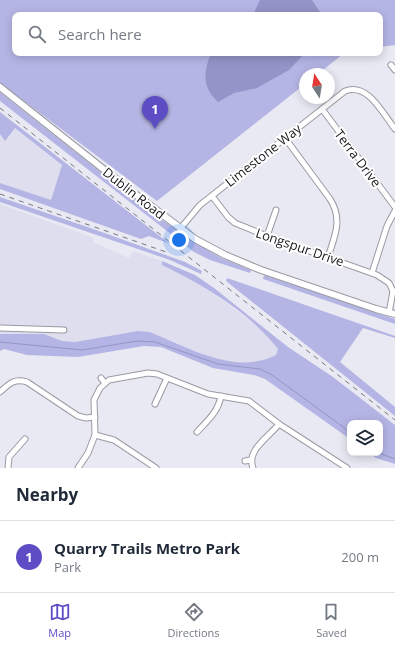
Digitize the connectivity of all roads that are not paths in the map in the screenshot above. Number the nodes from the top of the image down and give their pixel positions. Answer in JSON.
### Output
{"nodes":[{"id":1,"x":391,"y":65,"type":"dead end"},
{"id":2,"x":395,"y":70,"type":"edge"},
{"id":3,"x":0,"y":87,"type":"edge"},
{"id":4,"x":322,"y":109,"type":"junction"},
{"id":5,"x":395,"y":129,"type":"edge"},
{"id":6,"x":285,"y":138,"type":"junction"},
{"id":7,"x":212,"y":196,"type":"junction"},
{"id":8,"x":395,"y":207,"type":"edge"},
{"id":9,"x":276,"y":210,"type":"dead end"},
{"id":10,"x":395,"y":211,"type":"edge"},
{"id":11,"x":180,"y":229,"type":"junction"},
{"id":12,"x":267,"y":236,"type":"junction"},
{"id":13,"x":328,"y":257,"type":"junction"},
{"id":14,"x":372,"y":273,"type":"junction"},
{"id":15,"x":394,"y":291,"type":"edge"},
{"id":16,"x":392,"y":313,"type":"edge"},
{"id":17,"x":0,"y":328,"type":"edge"},
{"id":18,"x":64,"y":330,"type":"dead end"},
{"id":19,"x":101,"y":378,"type":"dead end"},
{"id":20,"x":167,"y":378,"type":"junction"},
{"id":21,"x":104,"y":383,"type":"junction"},
{"id":22,"x":0,"y":392,"type":"edge"},
{"id":23,"x":221,"y":396,"type":"junction"},
{"id":24,"x":155,"y":404,"type":"dead end"},
{"id":25,"x":95,"y":417,"type":"junction"},
{"id":26,"x":280,"y":424,"type":"junction"},
{"id":27,"x":197,"y":432,"type":"dead end"},
{"id":28,"x":95,"y":435,"type":"junction"},
{"id":29,"x":25,"y":439,"type":"dead end"},
{"id":30,"x":251,"y":460,"type":"junction"},
{"id":31,"x":245,"y":462,"type":"dead end"},
{"id":32,"x":8,"y":468,"type":"edge"},
{"id":33,"x":78,"y":468,"type":"edge"},
{"id":34,"x":156,"y":468,"type":"edge"},
{"id":35,"x":253,"y":468,"type":"edge"},
{"id":36,"x":347,"y":468,"type":"edge"}],
"edges":[{"from":1,"to":2,"type":"street"},
{"from":3,"to":11,"type":"main road","name":"Dublin Road"},
{"from":4,"to":5,"type":"street","name":"Limestone Way"},
{"from":4,"to":6,"type":"street","name":"Limestone Way"},
{"from":4,"to":8,"type":"street","name":"Terra Drive"},
{"from":6,"to":7,"type":"street","name":"Limestone Way"},
{"from":6,"to":13,"type":"street"},
{"from":7,"to":11,"type":"street","name":"Limestone Way"},
{"from":7,"to":12,"type":"street","name":"Longspur Drive"},
{"from":9,"to":12,"type":"street"},
{"from":10,"to":14,"type":"street"},
{"from":11,"to":16,"type":"main road","name":"Dublin Road"},
{"from":12,"to":13,"type":"street","name":"Longspur Drive"},
{"from":13,"to":14,"type":"street","name":"Longspur Drive"},
{"from":14,"to":15,"type":"street","name":"Longspur Drive"},
{"from":15,"to":16,"type":"street"},
{"from":17,"to":18,"type":"street"},
{"from":19,"to":21,"type":"street"},
{"from":20,"to":21,"type":"street"},
{"from":20,"to":23,"type":"street"},
{"from":20,"to":24,"type":"street"},
{"from":21,"to":25,"type":"street"},
{"from":22,"to":25,"type":"street"},
{"from":23,"to":26,"type":"street"},
{"from":23,"to":27,"type":"street"},
{"from":25,"to":28,"type":"street"},
{"from":26,"to":30,"type":"street"},
{"from":26,"to":36,"type":"street"},
{"from":28,"to":33,"type":"street"},
{"from":28,"to":34,"type":"street"},
{"from":29,"to":32,"type":"street"},
{"from":30,"to":31,"type":"street"},
{"from":30,"to":35,"type":"street"}]}
